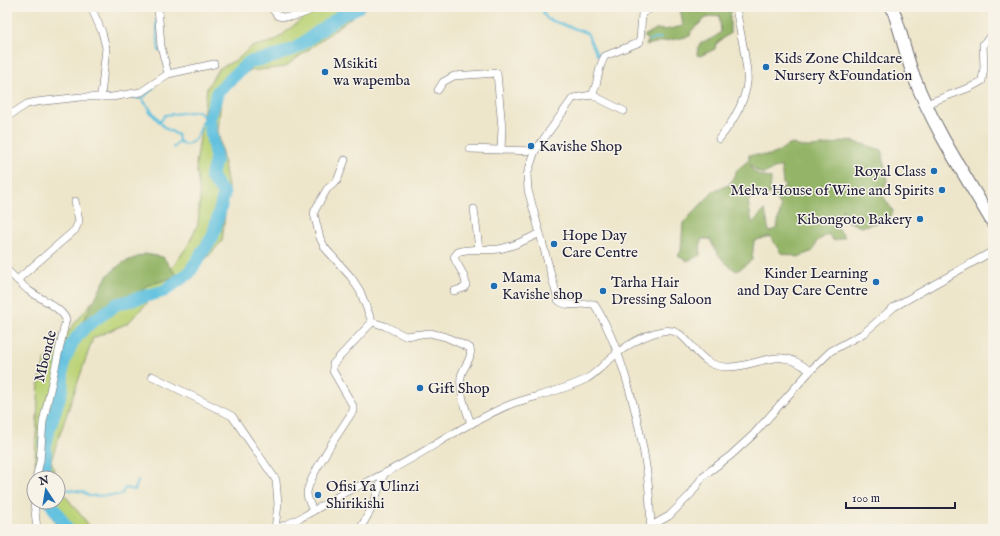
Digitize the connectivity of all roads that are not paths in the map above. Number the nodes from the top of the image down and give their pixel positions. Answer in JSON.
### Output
{"nodes":[{"id":1,"x":91,"y":7,"type":"edge"},
{"id":2,"x":158,"y":7,"type":"edge"},
{"id":3,"x":271,"y":7,"type":"edge"},
{"id":4,"x":316,"y":7,"type":"edge"},
{"id":5,"x":654,"y":7,"type":"edge"},
{"id":6,"x":736,"y":7,"type":"edge"},
{"id":7,"x":892,"y":7,"type":"edge"},
{"id":8,"x":993,"y":34,"type":"edge"},
{"id":9,"x":214,"y":64,"type":"dead end"},
{"id":10,"x":168,"y":74,"type":"junction"},
{"id":11,"x":438,"y":90,"type":"dead end"},
{"id":12,"x":592,"y":94,"type":"junction"},
{"id":13,"x":101,"y":97,"type":"junction"},
{"id":14,"x":926,"y":104,"type":"junction"},
{"id":15,"x":624,"y":111,"type":"dead end"},
{"id":16,"x":7,"y":117,"type":"edge"},
{"id":17,"x":719,"y":139,"type":"dead end"},
{"id":18,"x":470,"y":149,"type":"dead end"},
{"id":19,"x":501,"y":149,"type":"junction"},
{"id":20,"x":535,"y":151,"type":"junction"},
{"id":21,"x":345,"y":160,"type":"dead end"},
{"id":22,"x":75,"y":201,"type":"dead end"},
{"id":23,"x":474,"y":209,"type":"dead end"},
{"id":24,"x":993,"y":222,"type":"edge"},
{"id":25,"x":540,"y":233,"type":"junction"},
{"id":26,"x":479,"y":249,"type":"junction"},
{"id":27,"x":993,"y":251,"type":"edge"},
{"id":28,"x":7,"y":270,"type":"edge"},
{"id":29,"x":17,"y":280,"type":"junction"},
{"id":30,"x":454,"y":291,"type":"dead end"},
{"id":31,"x":372,"y":322,"type":"junction"},
{"id":32,"x":617,"y":353,"type":"junction"},
{"id":33,"x":810,"y":371,"type":"junction"},
{"id":34,"x":152,"y":376,"type":"dead end"},
{"id":35,"x":471,"y":424,"type":"junction"},
{"id":36,"x":38,"y":470,"type":"edge"},
{"id":37,"x":384,"y":474,"type":"junction"},
{"id":38,"x":35,"y":510,"type":"edge"},
{"id":39,"x":312,"y":511,"type":"junction"},
{"id":40,"x":650,"y":528,"type":"edge"},
{"id":41,"x":37,"y":529,"type":"edge"},
{"id":42,"x":275,"y":529,"type":"edge"},
{"id":43,"x":360,"y":529,"type":"edge"}],
"edges":[{"from":1,"to":13,"type":"street"},
{"from":2,"to":10,"type":"street"},
{"from":3,"to":4,"type":"street"},
{"from":5,"to":12,"type":"street"},
{"from":6,"to":17,"type":"street"},
{"from":7,"to":14,"type":"main road"},
{"from":8,"to":14,"type":"street"},
{"from":9,"to":10,"type":"street"},
{"from":10,"to":13,"type":"street"},
{"from":11,"to":19,"type":"street"},
{"from":12,"to":15,"type":"street"},
{"from":12,"to":20,"type":"street"},
{"from":13,"to":16,"type":"street"},
{"from":14,"to":24,"type":"main road"},
{"from":18,"to":19,"type":"street"},
{"from":19,"to":20,"type":"street"},
{"from":20,"to":25,"type":"street"},
{"from":21,"to":31,"type":"street"},
{"from":22,"to":29,"type":"street"},
{"from":23,"to":26,"type":"street"},
{"from":25,"to":26,"type":"street"},
{"from":25,"to":32,"type":"street"},
{"from":26,"to":30,"type":"street"},
{"from":27,"to":33,"type":"street"},
{"from":28,"to":29,"type":"street","name":"Mbonde"},
{"from":29,"to":36,"type":"street","name":"Mbonde"},
{"from":31,"to":35,"type":"street"},
{"from":31,"to":39,"type":"street"},
{"from":32,"to":33,"type":"street"},
{"from":32,"to":35,"type":"street"},
{"from":32,"to":40,"type":"street"},
{"from":33,"to":40,"type":"street"},
{"from":34,"to":42,"type":"street"},
{"from":35,"to":37,"type":"street"},
{"from":37,"to":39,"type":"street"},
{"from":37,"to":43,"type":"street"},
{"from":38,"to":41,"type":"street"},
{"from":39,"to":42,"type":"street"}]}
